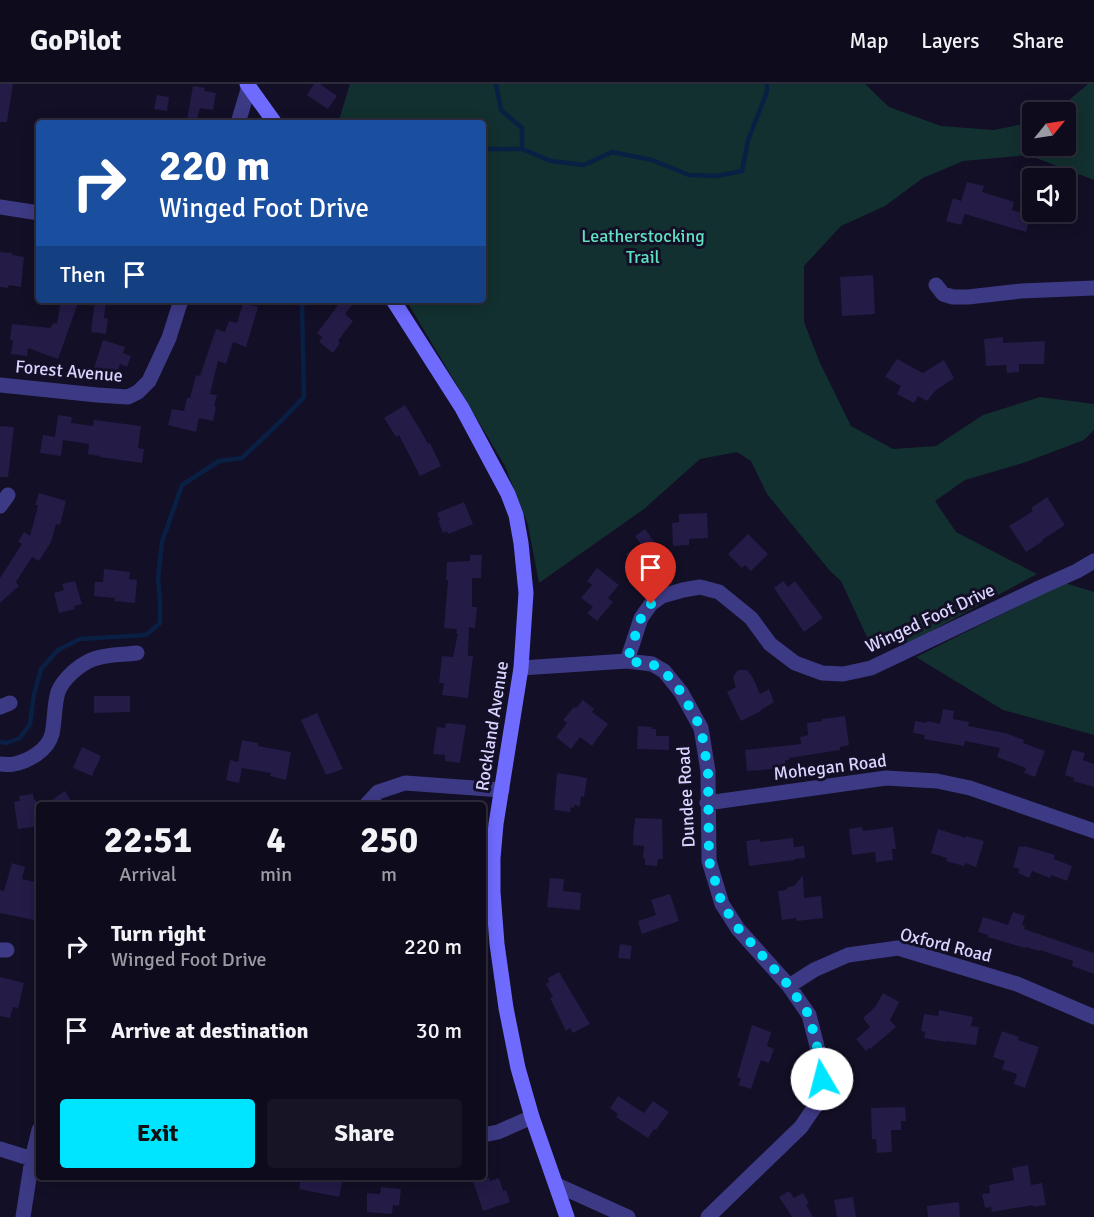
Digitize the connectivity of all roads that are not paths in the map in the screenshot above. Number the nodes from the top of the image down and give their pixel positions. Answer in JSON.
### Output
{"nodes":[{"id":1,"x":248,"y":85,"type":"edge"},
{"id":2,"x":239,"y":120,"type":"edge"},
{"id":3,"x":273,"y":120,"type":"edge"},
{"id":4,"x":0,"y":207,"type":"edge"},
{"id":5,"x":36,"y":213,"type":"edge"},
{"id":6,"x":936,"y":285,"type":"dead end"},
{"id":7,"x":1094,"y":288,"type":"edge"},
{"id":8,"x":181,"y":303,"type":"edge"},
{"id":9,"x":395,"y":303,"type":"edge"},
{"id":10,"x":0,"y":385,"type":"edge"},
{"id":11,"x":1094,"y":561,"type":"edge"},
{"id":12,"x":136,"y":653,"type":"dead end"},
{"id":13,"x":627,"y":661,"type":"junction"},
{"id":14,"x":521,"y":668,"type":"junction"},
{"id":15,"x":7,"y":764,"type":"edge"},
{"id":16,"x":502,"y":790,"type":"junction"},
{"id":17,"x":368,"y":802,"type":"edge"},
{"id":18,"x":707,"y":803,"type":"junction"},
{"id":19,"x":1094,"y":831,"type":"edge"},
{"id":20,"x":789,"y":986,"type":"junction"},
{"id":21,"x":1094,"y":1017,"type":"edge"},
{"id":22,"x":532,"y":1117,"type":"junction"},
{"id":23,"x":486,"y":1134,"type":"edge"},
{"id":24,"x":36,"y":1142,"type":"edge"},
{"id":25,"x":0,"y":1149,"type":"edge"},
{"id":26,"x":32,"y":1159,"type":"junction"},
{"id":27,"x":557,"y":1185,"type":"junction"},
{"id":28,"x":23,"y":1217,"type":"edge"},
{"id":29,"x":567,"y":1217,"type":"edge"},
{"id":30,"x":628,"y":1217,"type":"edge"},
{"id":31,"x":708,"y":1217,"type":"edge"}],
"edges":[{"from":1,"to":2,"type":"street"},
{"from":1,"to":3,"type":"street"},
{"from":4,"to":5,"type":"street"},
{"from":6,"to":7,"type":"street"},
{"from":8,"to":10,"type":"street","name":"Forest Avenue"},
{"from":9,"to":14,"type":"street","name":"Rockland Avenue"},
{"from":11,"to":13,"type":"street","name":"Winged Foot Drive"},
{"from":12,"to":15,"type":"street"},
{"from":13,"to":14,"type":"street"},
{"from":13,"to":18,"type":"street","name":"Dundee Road"},
{"from":14,"to":16,"type":"street","name":"Rockland Avenue"},
{"from":16,"to":17,"type":"street"},
{"from":16,"to":22,"type":"street","name":"Rockland Avenue"},
{"from":18,"to":19,"type":"street","name":"Mohegan Road"},
{"from":18,"to":20,"type":"street","name":"Dundee Road"},
{"from":20,"to":21,"type":"street","name":"Oxford Road"},
{"from":20,"to":31,"type":"street","name":"Dundee Road"},
{"from":22,"to":23,"type":"street"},
{"from":22,"to":27,"type":"street","name":"Rockland Avenue"},
{"from":24,"to":26,"type":"street"},
{"from":25,"to":26,"type":"street"},
{"from":26,"to":28,"type":"street"},
{"from":27,"to":29,"type":"street","name":"Rockland Avenue"},
{"from":27,"to":30,"type":"street"}]}
